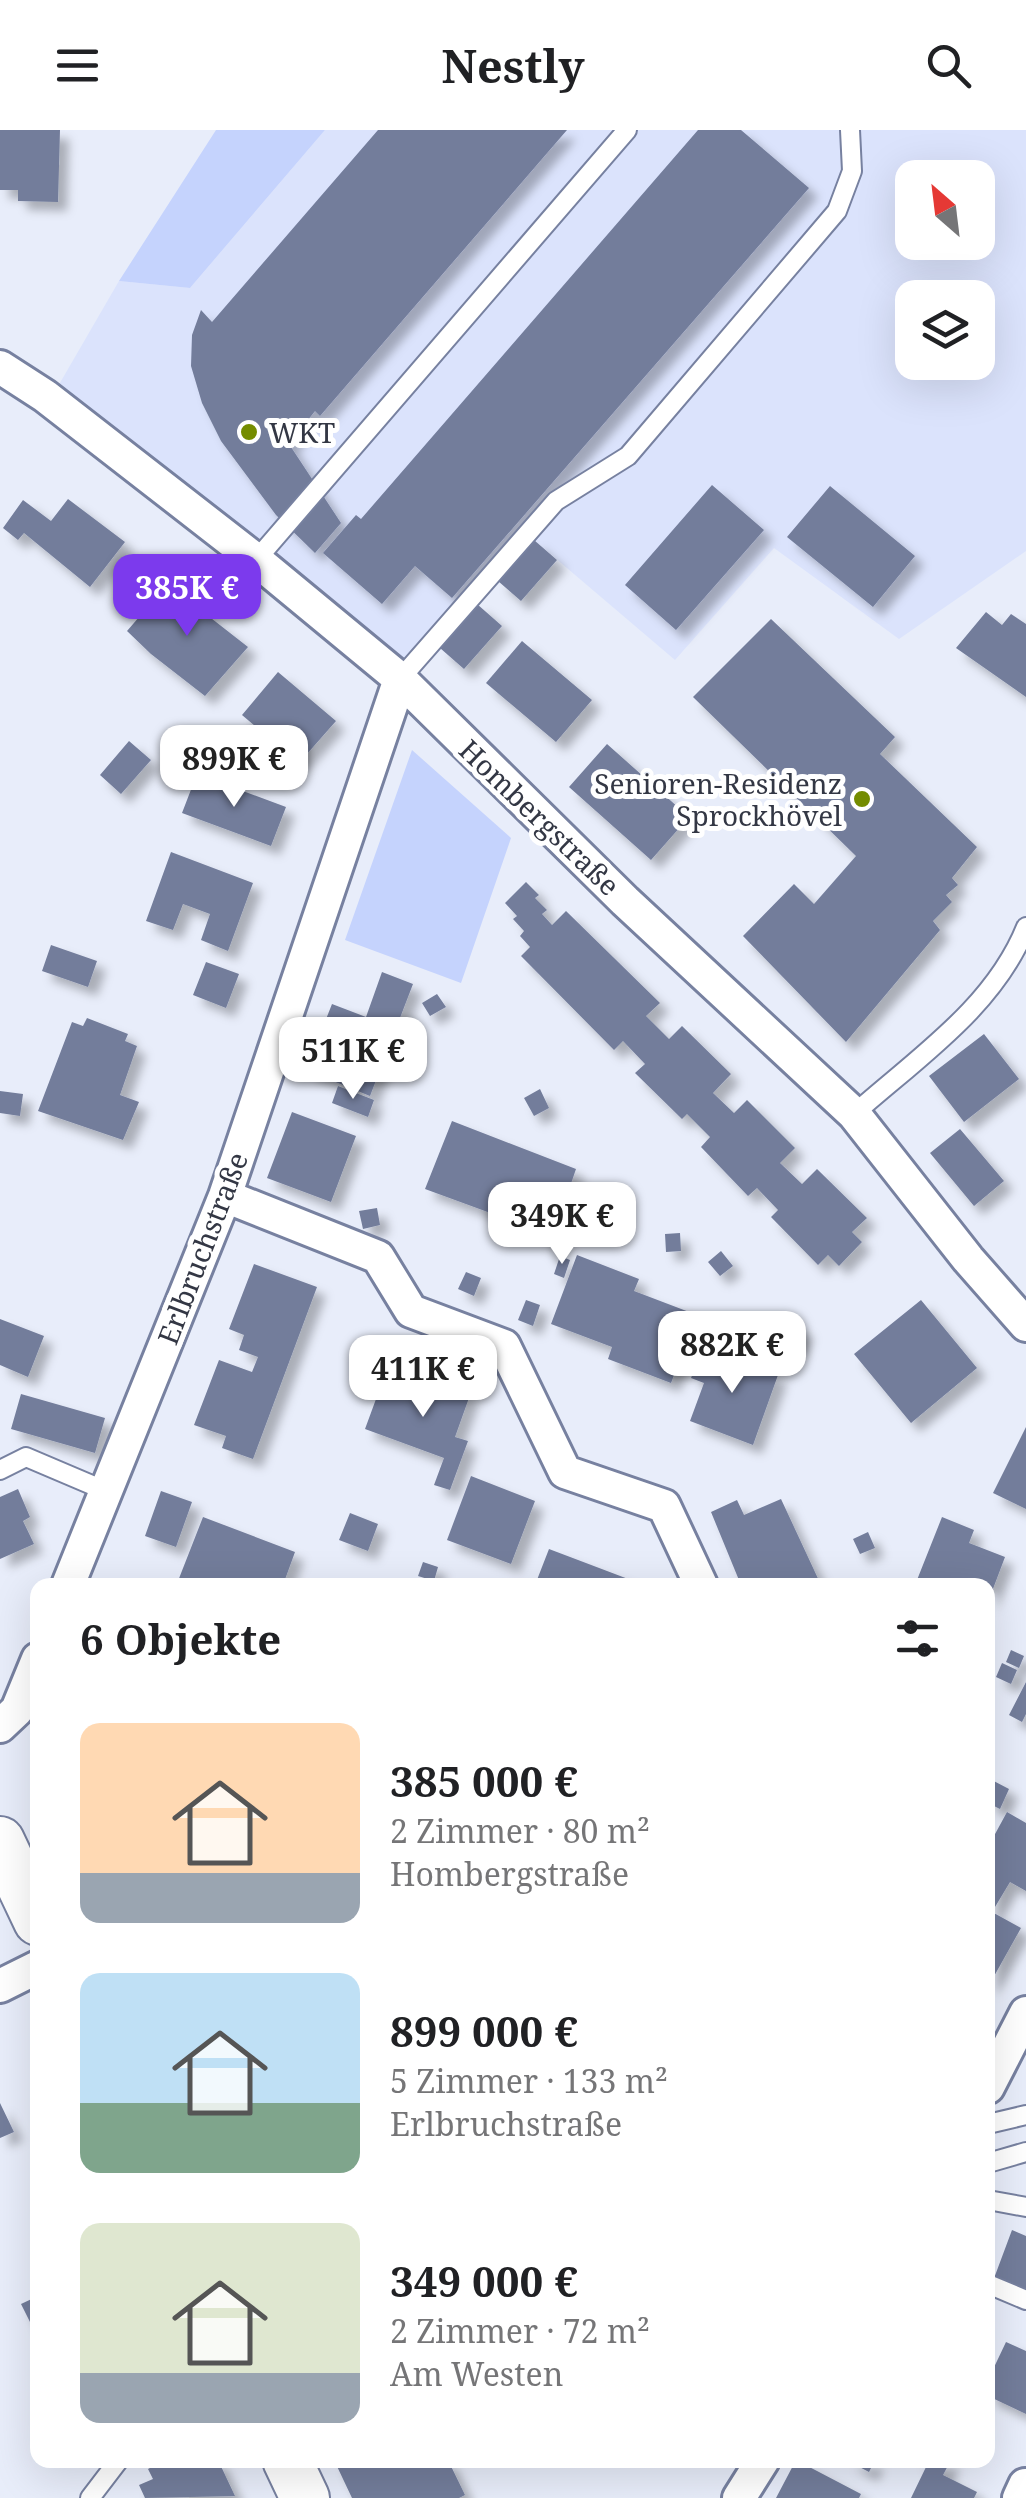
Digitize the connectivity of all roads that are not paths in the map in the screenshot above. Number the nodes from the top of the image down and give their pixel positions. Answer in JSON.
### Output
{"nodes":[{"id":1,"x":626,"y":130,"type":"edge"},
{"id":2,"x":850,"y":130,"type":"edge"},
{"id":3,"x":0,"y":367,"type":"edge"},
{"id":4,"x":256,"y":560,"type":"junction"},
{"id":5,"x":400,"y":679,"type":"junction"},
{"id":6,"x":1026,"y":927,"type":"edge"},
{"id":7,"x":854,"y":1114,"type":"junction"},
{"id":8,"x":225,"y":1196,"type":"junction"},
{"id":9,"x":1026,"y":1324,"type":"edge"},
{"id":10,"x":0,"y":1470,"type":"edge"},
{"id":11,"x":106,"y":1491,"type":"junction"},
{"id":12,"x":71,"y":1578,"type":"edge"},
{"id":13,"x":698,"y":1578,"type":"edge"},
{"id":14,"x":30,"y":1678,"type":"edge"},
{"id":15,"x":0,"y":1726,"type":"edge"},
{"id":16,"x":0,"y":1841,"type":"edge"},
{"id":17,"x":30,"y":1904,"type":"edge"},
{"id":18,"x":30,"y":1971,"type":"edge"},
{"id":19,"x":0,"y":1986,"type":"edge"},
{"id":20,"x":1026,"y":2013,"type":"edge"},
{"id":21,"x":995,"y":2073,"type":"edge"},
{"id":22,"x":1026,"y":2115,"type":"edge"},
{"id":23,"x":995,"y":2122,"type":"edge"},
{"id":24,"x":1026,"y":2152,"type":"edge"},
{"id":25,"x":995,"y":2161,"type":"edge"},
{"id":26,"x":995,"y":2201,"type":"edge"},
{"id":27,"x":1026,"y":2207,"type":"edge"},
{"id":28,"x":995,"y":2287,"type":"edge"},
{"id":29,"x":1026,"y":2300,"type":"edge"},
{"id":30,"x":113,"y":2468,"type":"edge"},
{"id":31,"x":292,"y":2468,"type":"edge"},
{"id":32,"x":758,"y":2468,"type":"edge"},
{"id":33,"x":1025,"y":2485,"type":"edge"},
{"id":34,"x":90,"y":2498,"type":"edge"},
{"id":35,"x":305,"y":2498,"type":"edge"},
{"id":36,"x":740,"y":2498,"type":"edge"},
{"id":37,"x":1019,"y":2498,"type":"edge"}],
"edges":[{"from":1,"to":4,"type":"lane"},
{"from":2,"to":5,"type":"lane"},
{"from":3,"to":4,"type":"street","name":"Hombergstraße"},
{"from":4,"to":5,"type":"street","name":"Hombergstraße"},
{"from":5,"to":7,"type":"street","name":"Hombergstraße"},
{"from":5,"to":8,"type":"street","name":"Erlbruchstraße"},
{"from":6,"to":7,"type":"lane"},
{"from":7,"to":9,"type":"street","name":"Hombergstraße"},
{"from":8,"to":11,"type":"street","name":"Erlbruchstraße"},
{"from":8,"to":13,"type":"street"},
{"from":10,"to":11,"type":"lane"},
{"from":11,"to":12,"type":"street","name":"Erlbruchstraße"},
{"from":14,"to":15,"type":"street"},
{"from":16,"to":17,"type":"main road"},
{"from":18,"to":19,"type":"street"},
{"from":20,"to":21,"type":"street"},
{"from":22,"to":23,"type":"lane"},
{"from":24,"to":25,"type":"lane"},
{"from":26,"to":27,"type":"lane"},
{"from":28,"to":29,"type":"lane"},
{"from":30,"to":34,"type":"lane"},
{"from":31,"to":35,"type":"main road"},
{"from":32,"to":36,"type":"street"},
{"from":33,"to":37,"type":"street"}]}
